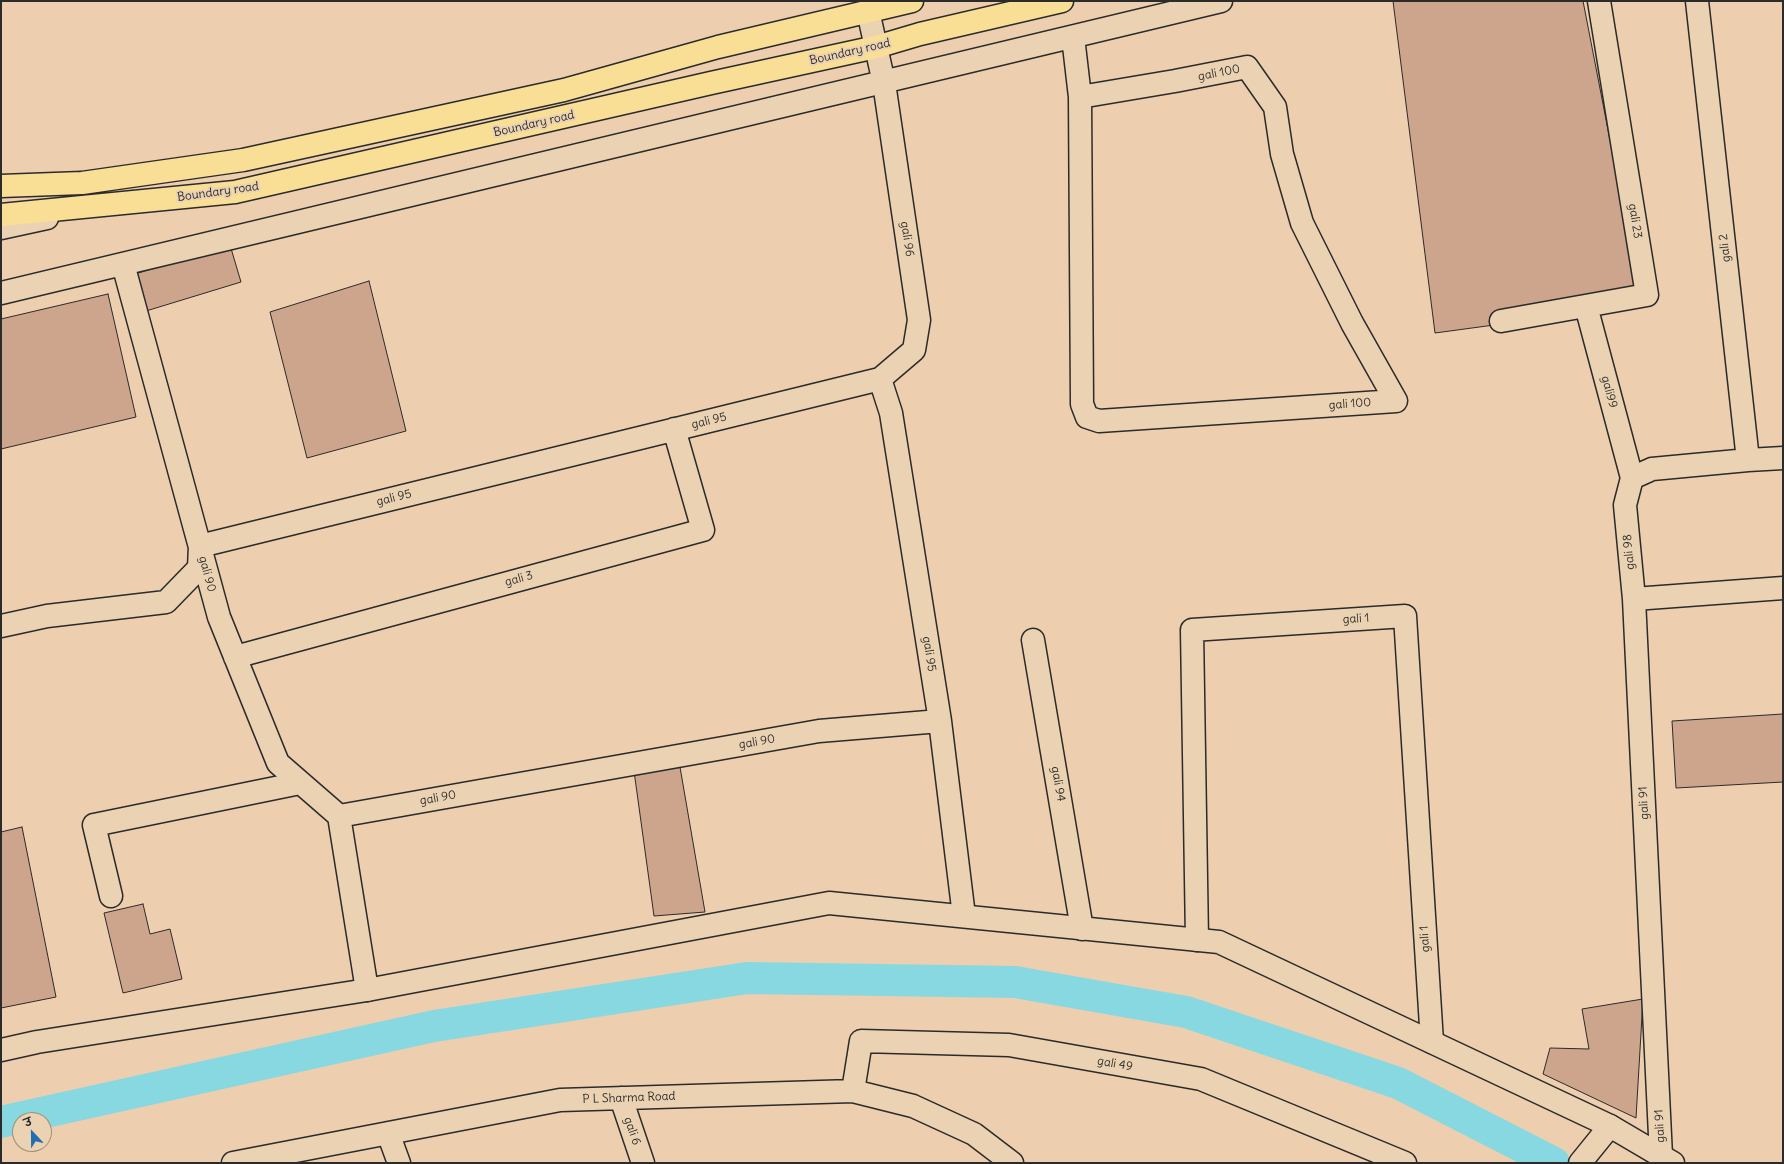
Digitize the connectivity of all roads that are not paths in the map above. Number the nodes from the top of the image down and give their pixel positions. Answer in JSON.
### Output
{"nodes":[{"id":1,"x":912,"y":1,"type":"edge"},
{"id":2,"x":1062,"y":1,"type":"edge"},
{"id":3,"x":1222,"y":1,"type":"edge"},
{"id":4,"x":1599,"y":1,"type":"edge"},
{"id":5,"x":1697,"y":1,"type":"edge"},
{"id":6,"x":868,"y":11,"type":"junction"},
{"id":7,"x":1073,"y":37,"type":"junction"},
{"id":8,"x":876,"y":47,"type":"junction"},
{"id":9,"x":884,"y":83,"type":"junction"},
{"id":10,"x":1080,"y":97,"type":"junction"},
{"id":11,"x":95,"y":181,"type":"junction"},
{"id":12,"x":1,"y":186,"type":"edge"},
{"id":13,"x":99,"y":206,"type":"junction"},
{"id":14,"x":1,"y":215,"type":"edge"},
{"id":15,"x":1,"y":228,"type":"edge"},
{"id":16,"x":123,"y":264,"type":"junction"},
{"id":17,"x":1,"y":293,"type":"edge"},
{"id":18,"x":1586,"y":306,"type":"junction"},
{"id":19,"x":1501,"y":321,"type":"dead end"},
{"id":20,"x":880,"y":379,"type":"junction"},
{"id":21,"x":674,"y":429,"type":"junction"},
{"id":22,"x":1783,"y":458,"type":"edge"},
{"id":23,"x":1748,"y":460,"type":"junction"},
{"id":24,"x":1632,"y":478,"type":"junction"},
{"id":25,"x":200,"y":546,"type":"junction"},
{"id":26,"x":1783,"y":588,"type":"edge"},
{"id":27,"x":1634,"y":599,"type":"junction"},
{"id":28,"x":1,"y":626,"type":"edge"},
{"id":29,"x":1033,"y":640,"type":"dead end"},
{"id":30,"x":235,"y":657,"type":"junction"},
{"id":31,"x":940,"y":721,"type":"junction"},
{"id":32,"x":300,"y":783,"type":"junction"},
{"id":33,"x":338,"y":816,"type":"junction"},
{"id":34,"x":112,"y":896,"type":"dead end"},
{"id":35,"x":964,"y":916,"type":"junction"},
{"id":36,"x":1082,"y":929,"type":"junction"},
{"id":37,"x":1197,"y":940,"type":"junction"},
{"id":38,"x":367,"y":990,"type":"junction"},
{"id":39,"x":1432,"y":1042,"type":"junction"},
{"id":40,"x":1,"y":1050,"type":"edge"},
{"id":41,"x":853,"y":1091,"type":"junction"},
{"id":42,"x":621,"y":1098,"type":"junction"},
{"id":43,"x":1607,"y":1129,"type":"junction"},
{"id":44,"x":388,"y":1133,"type":"junction"},
{"id":45,"x":1667,"y":1159,"type":"edge"},
{"id":46,"x":234,"y":1163,"type":"edge"},
{"id":47,"x":398,"y":1163,"type":"edge"},
{"id":48,"x":643,"y":1163,"type":"edge"},
{"id":49,"x":1012,"y":1163,"type":"edge"},
{"id":50,"x":1405,"y":1163,"type":"edge"},
{"id":51,"x":1580,"y":1163,"type":"edge"}],
"edges":[{"from":1,"to":6,"type":"main road"},
{"from":2,"to":8,"type":"main road","name":"Boundary road"},
{"from":3,"to":7,"type":"street"},
{"from":4,"to":18,"type":"street","name":"gali 23"},
{"from":5,"to":23,"type":"street","name":"gali 2"},
{"from":6,"to":8,"type":"street","name":"gali 96"},
{"from":6,"to":11,"type":"main road"},
{"from":7,"to":9,"type":"street"},
{"from":7,"to":10,"type":"street","name":"gali 100"},
{"from":8,"to":9,"type":"street","name":"gali 96"},
{"from":8,"to":13,"type":"main road","name":"Boundary road"},
{"from":9,"to":16,"type":"street"},
{"from":9,"to":20,"type":"street","name":"gali 96"},
{"from":10,"to":10,"type":"street","name":"gali 100"},
{"from":11,"to":12,"type":"main road"},
{"from":11,"to":13,"type":"street"},
{"from":13,"to":14,"type":"main road","name":"Boundary road"},
{"from":13,"to":15,"type":"street"},
{"from":16,"to":17,"type":"street"},
{"from":16,"to":25,"type":"street","name":"gali 90"},
{"from":18,"to":19,"type":"street","name":"gali 23"},
{"from":18,"to":24,"type":"street","name":"gali99"},
{"from":20,"to":21,"type":"street","name":"gali 95"},
{"from":20,"to":31,"type":"street","name":"gali 95"},
{"from":21,"to":25,"type":"street","name":"gali 95"},
{"from":21,"to":30,"type":"street","name":"gali 3"},
{"from":22,"to":23,"type":"street"},
{"from":23,"to":24,"type":"street"},
{"from":24,"to":27,"type":"street","name":"gali 98"},
{"from":25,"to":28,"type":"street"},
{"from":25,"to":30,"type":"street","name":"gali 90"},
{"from":26,"to":27,"type":"street"},
{"from":27,"to":45,"type":"street","name":"gali 91"},
{"from":29,"to":36,"type":"street","name":"gali 94"},
{"from":30,"to":32,"type":"street","name":"gali 90"},
{"from":31,"to":33,"type":"street","name":"gali 90"},
{"from":31,"to":35,"type":"street"},
{"from":32,"to":33,"type":"street","name":"gali 90"},
{"from":32,"to":34,"type":"street"},
{"from":33,"to":38,"type":"street"},
{"from":35,"to":36,"type":"street"},
{"from":35,"to":38,"type":"street"},
{"from":36,"to":37,"type":"street"},
{"from":37,"to":39,"type":"street"},
{"from":37,"to":39,"type":"street","name":"gali 1"},
{"from":38,"to":40,"type":"street"},
{"from":39,"to":43,"type":"street"},
{"from":41,"to":42,"type":"street","name":"P L Sharma Road"},
{"from":41,"to":49,"type":"street","name":"P L Sharma Road"},
{"from":41,"to":50,"type":"street","name":"gali 49"},
{"from":42,"to":44,"type":"street","name":"P L Sharma Road"},
{"from":42,"to":48,"type":"street","name":"gali 6"},
{"from":43,"to":45,"type":"street"},
{"from":43,"to":51,"type":"street"},
{"from":44,"to":46,"type":"street","name":"P L Sharma Road"},
{"from":44,"to":47,"type":"street"}]}
